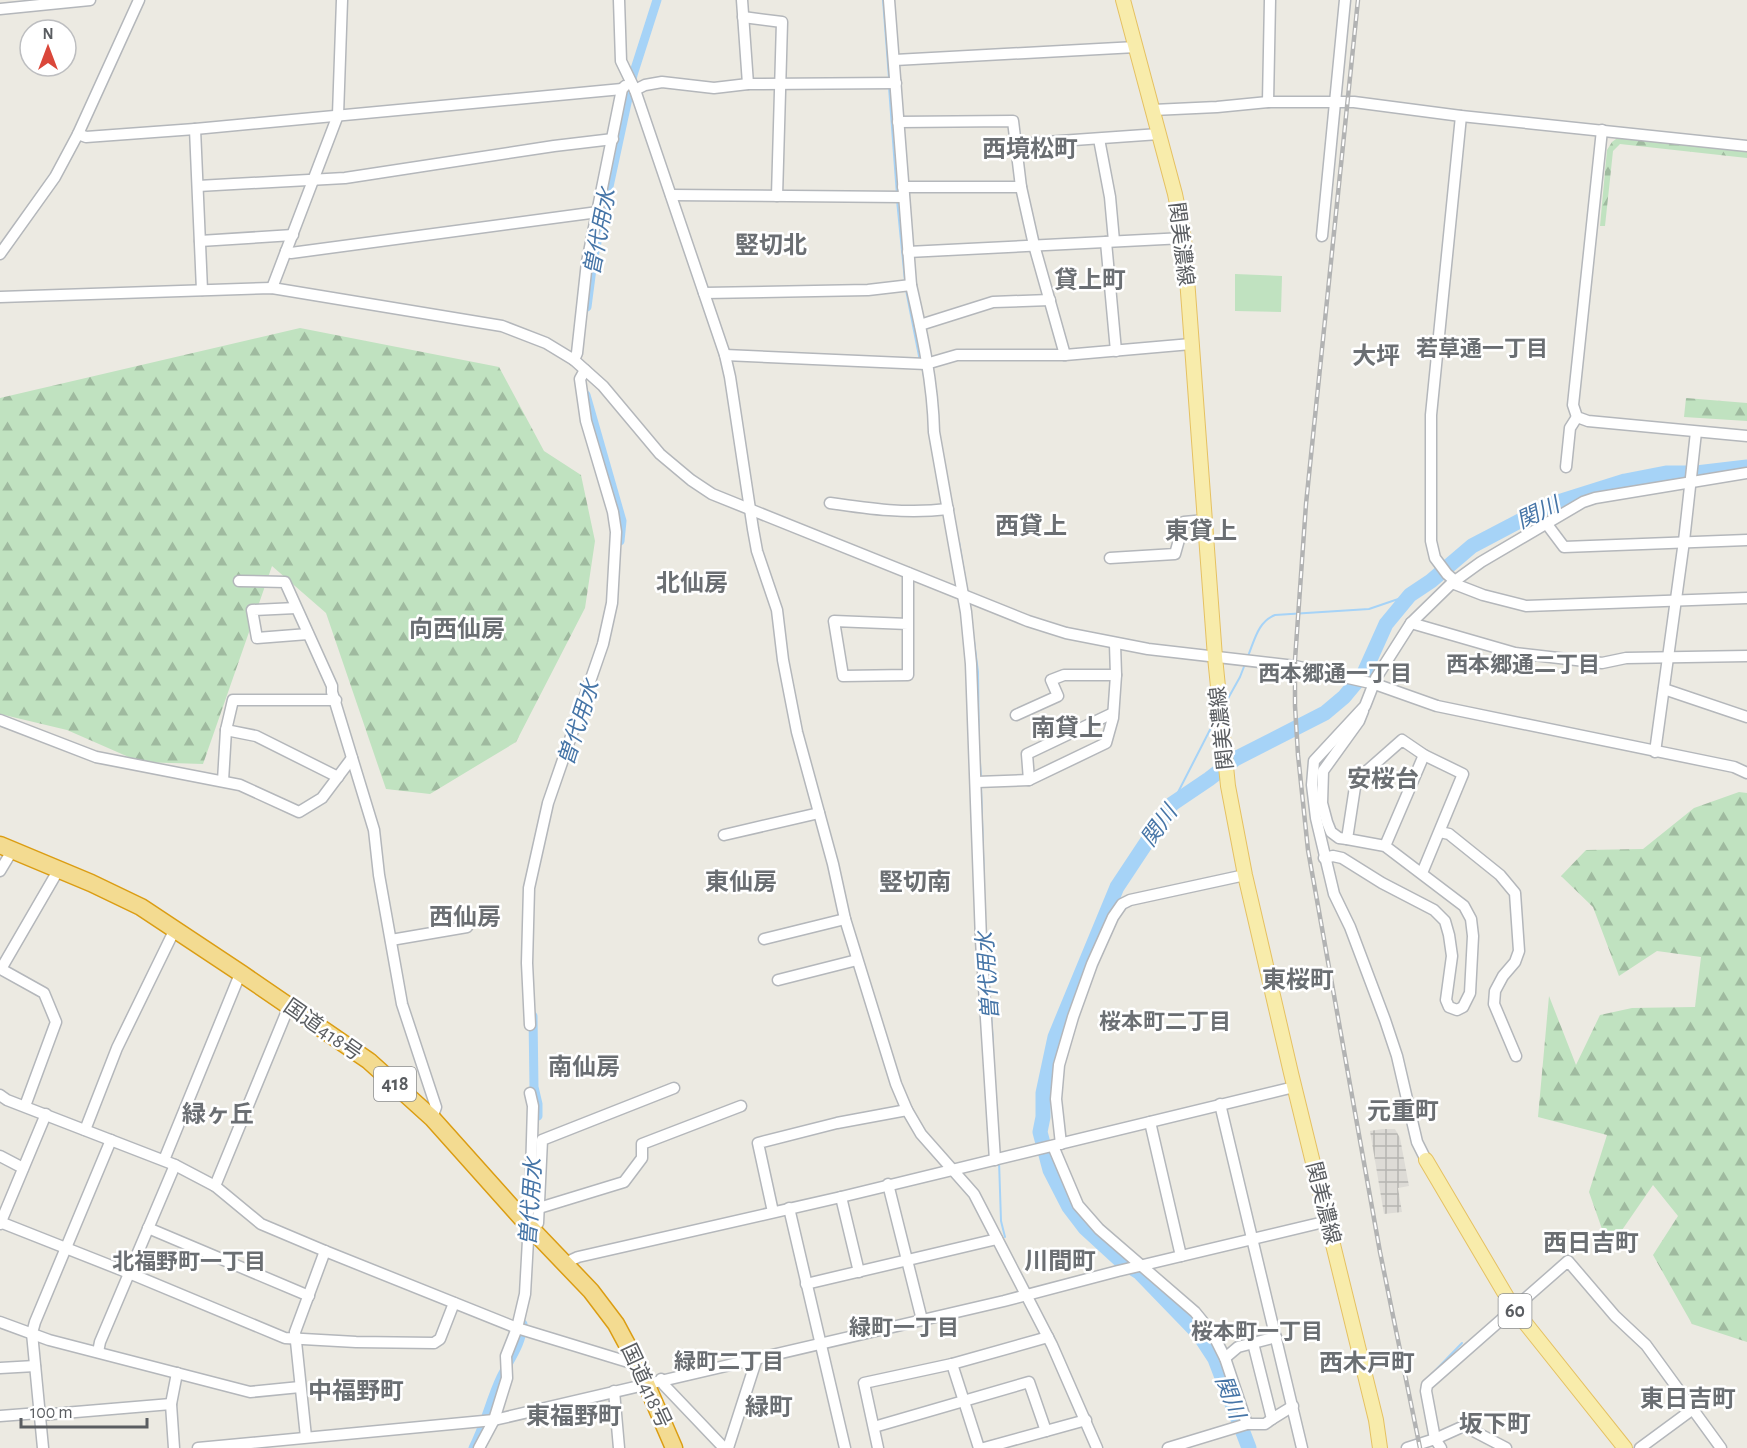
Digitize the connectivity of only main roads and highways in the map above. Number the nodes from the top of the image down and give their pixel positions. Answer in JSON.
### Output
{"nodes":[{"id":1,"x":1123,"y":0,"type":"edge"},
{"id":2,"x":6,"y":848,"type":"edge"},
{"id":3,"x":1426,"y":1160,"type":"road end"},
{"id":4,"x":674,"y":1448,"type":"edge"},
{"id":5,"x":1380,"y":1448,"type":"edge"},
{"id":6,"x":1624,"y":1448,"type":"edge"}],
"edges":[{"from":1,"to":5,"type":"main road","name":"関美濃線"},
{"from":2,"to":4,"type":"highway","name":"国道418号","number":"418"},
{"from":3,"to":6,"type":"main road","number":"60"}]}
